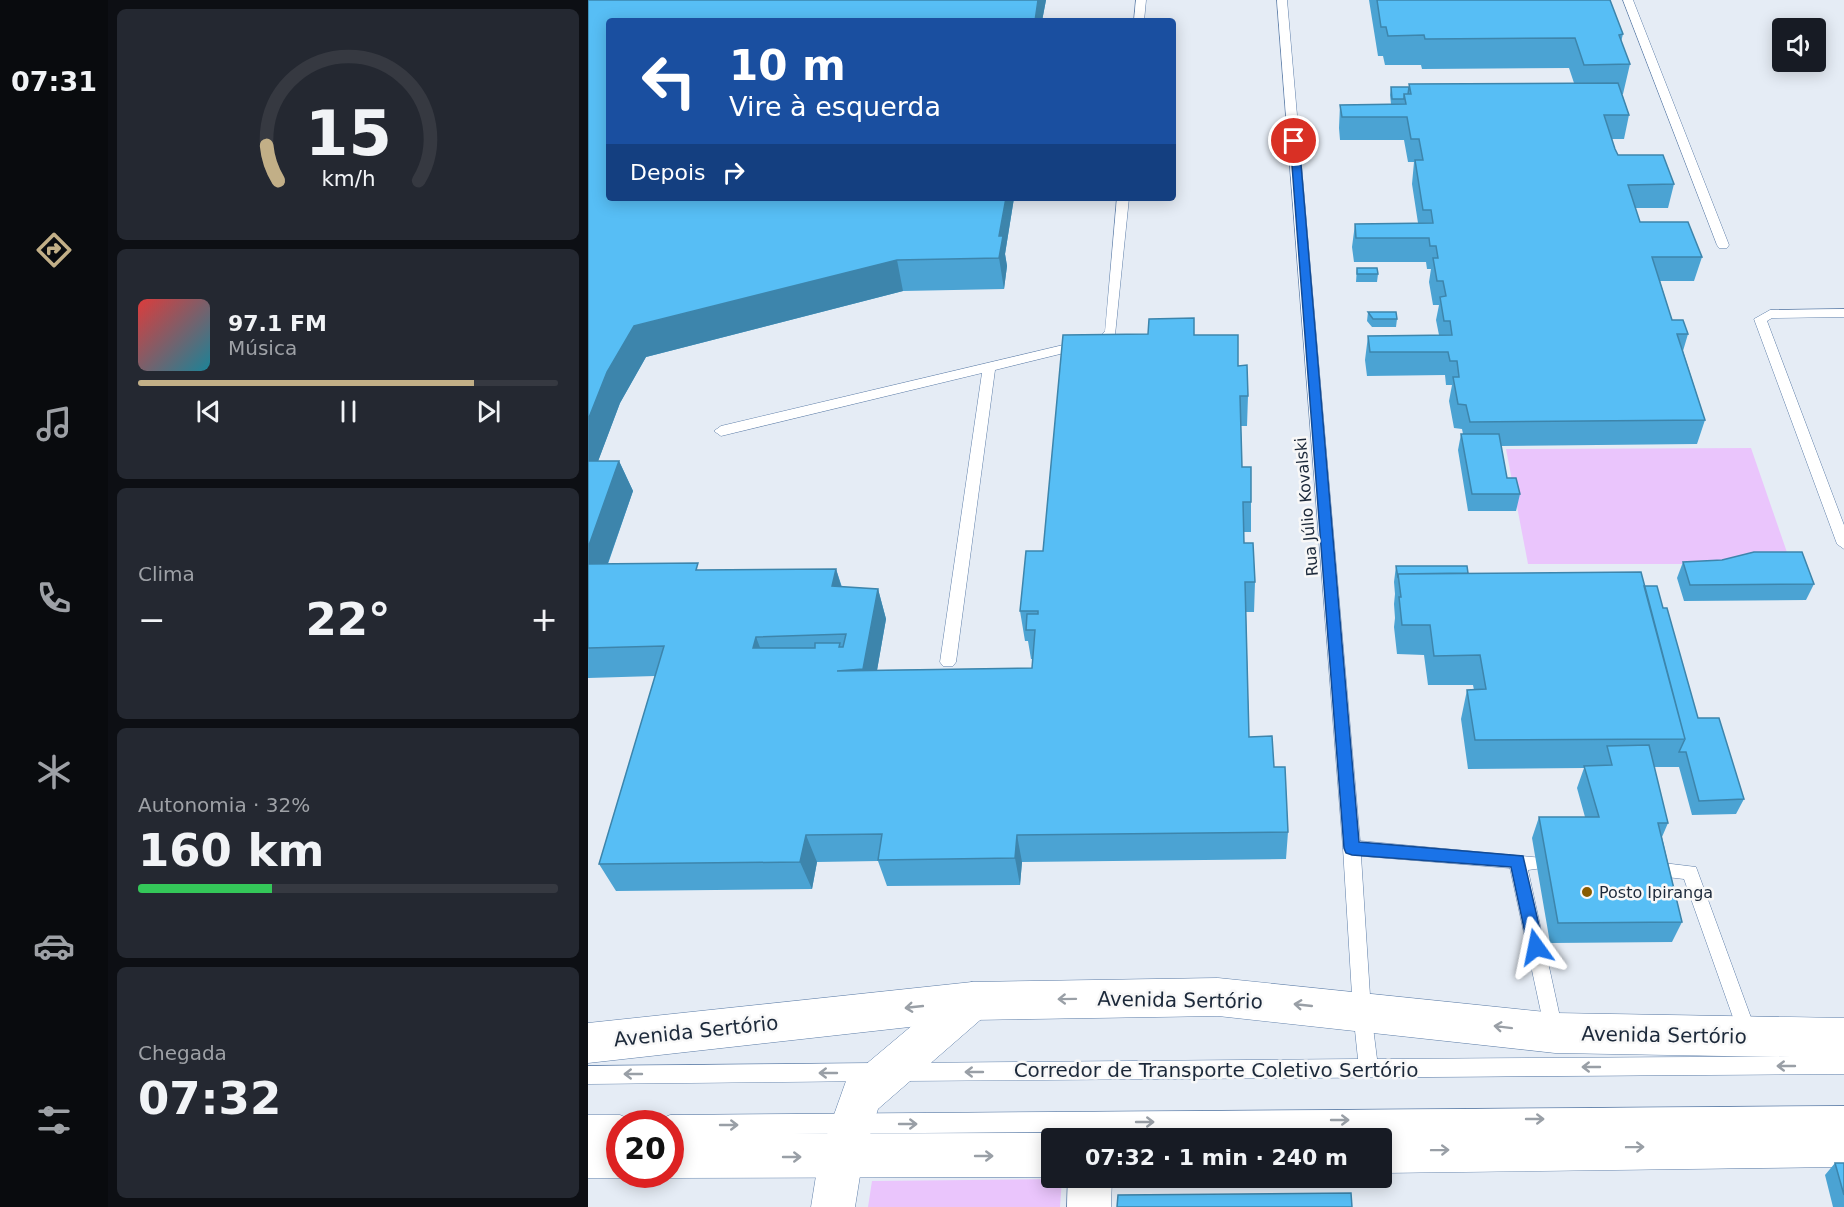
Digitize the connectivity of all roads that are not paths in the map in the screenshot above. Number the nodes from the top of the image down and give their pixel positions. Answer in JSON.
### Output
{"nodes":[{"id":1,"x":1141,"y":0,"type":"edge"},
{"id":2,"x":1282,"y":0,"type":"edge"},
{"id":3,"x":1628,"y":0,"type":"edge"},
{"id":4,"x":1139,"y":18,"type":"edge"},
{"id":5,"x":1123,"y":201,"type":"edge"},
{"id":6,"x":1723,"y":245,"type":"dead end"},
{"id":7,"x":1844,"y":313,"type":"edge"},
{"id":8,"x":989,"y":368,"type":"junction"},
{"id":9,"x":721,"y":431,"type":"dead end"},
{"id":10,"x":1844,"y":544,"type":"edge"},
{"id":11,"x":948,"y":662,"type":"dead end"},
{"id":12,"x":1352,"y":848,"type":"junction"},
{"id":13,"x":1517,"y":861,"type":"junction"},
{"id":14,"x":1537,"y":863,"type":"dead end"},
{"id":15,"x":1655,"y":870,"type":"edge"},
{"id":16,"x":972,"y":1000,"type":"junction"},
{"id":17,"x":1362,"y":1011,"type":"junction"},
{"id":18,"x":1555,"y":1033,"type":"junction"},
{"id":19,"x":1750,"y":1038,"type":"junction"},
{"id":20,"x":1844,"y":1038,"type":"edge"},
{"id":21,"x":588,"y":1043,"type":"edge"},
{"id":22,"x":1844,"y":1065,"type":"edge"},
{"id":23,"x":1369,"y":1069,"type":"junction"},
{"id":24,"x":886,"y":1072,"type":"junction"},
{"id":25,"x":588,"y":1075,"type":"edge"},
{"id":26,"x":1844,"y":1116,"type":"edge"},
{"id":27,"x":588,"y":1125,"type":"edge"},
{"id":28,"x":606,"y":1125,"type":"edge"},
{"id":29,"x":684,"y":1126,"type":"edge"},
{"id":30,"x":845,"y":1140,"type":"junction"},
{"id":31,"x":1844,"y":1144,"type":"edge"},
{"id":32,"x":1392,"y":1151,"type":"edge"},
{"id":33,"x":1041,"y":1154,"type":"edge"},
{"id":34,"x":684,"y":1155,"type":"edge"},
{"id":35,"x":588,"y":1156,"type":"edge"},
{"id":36,"x":606,"y":1156,"type":"edge"},
{"id":37,"x":1090,"y":1188,"type":"edge"},
{"id":38,"x":833,"y":1207,"type":"edge"},
{"id":39,"x":1089,"y":1207,"type":"edge"}],
"edges":[{"from":1,"to":4,"type":"lane"},
{"from":2,"to":12,"type":"lane","name":"Rua Júlio Kovalski"},
{"from":3,"to":6,"type":"lane"},
{"from":5,"to":8,"type":"lane"},
{"from":7,"to":10,"type":"lane"},
{"from":8,"to":9,"type":"lane"},
{"from":8,"to":11,"type":"lane"},
{"from":12,"to":13,"type":"lane"},
{"from":12,"to":17,"type":"lane","name":"Rua Júlio Kovalski"},
{"from":13,"to":14,"type":"lane"},
{"from":13,"to":18,"type":"lane"},
{"from":15,"to":19,"type":"lane"},
{"from":17,"to":16,"type":"main road","name":"Avenida Sertório","one_way":true},
{"from":16,"to":21,"type":"main road","name":"Avenida Sertório","one_way":true},
{"from":16,"to":24,"type":"main road"},
{"from":18,"to":17,"type":"main road","name":"Avenida Sertório","one_way":true},
{"from":17,"to":23,"type":"lane","name":"Rua Júlio Kovalski"},
{"from":18,"to":19,"type":"main road","name":"Avenida Sertório"},
{"from":19,"to":20,"type":"main road","name":"Avenida Sertório"},
{"from":22,"to":23,"type":"lane","name":"Corredor de Transporte Coletivo Sertório","one_way":true},
{"from":23,"to":24,"type":"lane","name":"Corredor de Transporte Coletivo Sertório","one_way":true},
{"from":24,"to":25,"type":"lane","name":"Corredor de Transporte Coletivo Sertório","one_way":true},
{"from":24,"to":30,"type":"main road"},
{"from":30,"to":26,"type":"lane","one_way":true},
{"from":27,"to":28,"type":"lane"},
{"from":29,"to":30,"type":"lane","one_way":true},
{"from":30,"to":33,"type":"main road","one_way":true},
{"from":34,"to":30,"type":"main road","one_way":true},
{"from":30,"to":38,"type":"main road"},
{"from":32,"to":31,"type":"main road","one_way":true},
{"from":35,"to":36,"type":"main road"},
{"from":37,"to":39,"type":"main road"}]}
